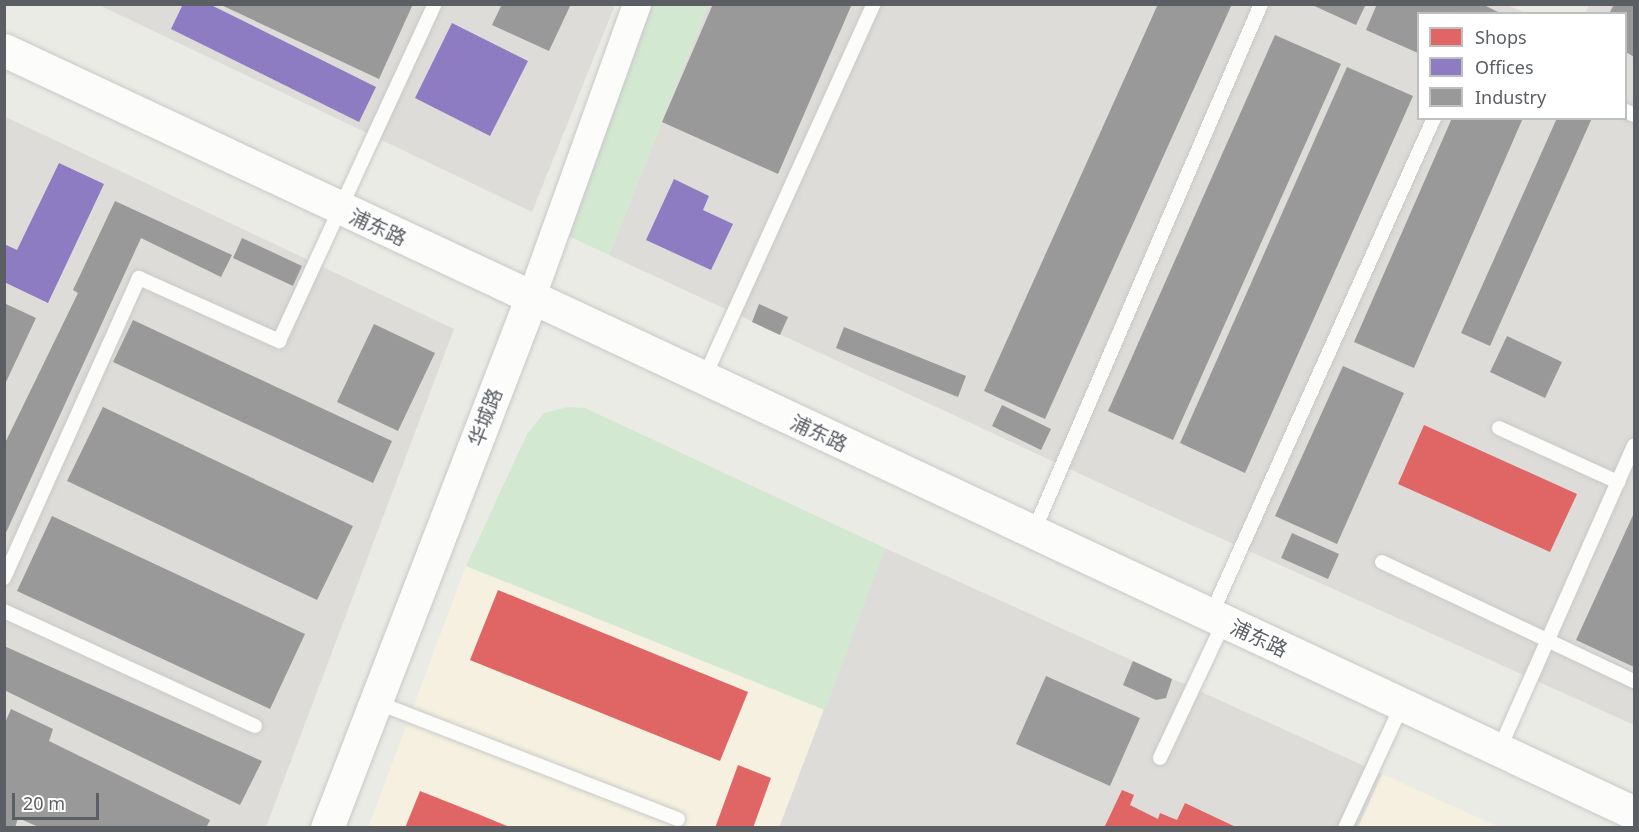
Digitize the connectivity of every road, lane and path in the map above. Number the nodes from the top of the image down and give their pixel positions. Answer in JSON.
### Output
{"nodes":[{"id":1,"x":435,"y":4,"type":"edge"},
{"id":2,"x":637,"y":4,"type":"edge"},
{"id":3,"x":874,"y":4,"type":"edge"},
{"id":4,"x":1261,"y":4,"type":"edge"},
{"id":5,"x":4,"y":50,"type":"edge"},
{"id":6,"x":1433,"y":120,"type":"edge"},
{"id":7,"x":340,"y":209,"type":"junction"},
{"id":8,"x":531,"y":299,"type":"junction"},
{"id":9,"x":703,"y":380,"type":"junction"},
{"id":10,"x":1499,"y":428,"type":"dead end"},
{"id":11,"x":1635,"y":446,"type":"edge"},
{"id":12,"x":1618,"y":482,"type":"junction"},
{"id":13,"x":1033,"y":533,"type":"junction"},
{"id":14,"x":1382,"y":561,"type":"dead end"},
{"id":15,"x":4,"y":578,"type":"edge"},
{"id":16,"x":4,"y":611,"type":"edge"},
{"id":17,"x":1217,"y":619,"type":"junction"},
{"id":18,"x":1548,"y":640,"type":"junction"},
{"id":19,"x":1635,"y":681,"type":"edge"},
{"id":20,"x":376,"y":702,"type":"junction"},
{"id":21,"x":1402,"y":705,"type":"junction"},
{"id":22,"x":255,"y":726,"type":"dead end"},
{"id":23,"x":1499,"y":750,"type":"junction"},
{"id":24,"x":1160,"y":758,"type":"dead end"},
{"id":25,"x":1635,"y":813,"type":"edge"},
{"id":26,"x":678,"y":819,"type":"dead end"},
{"id":27,"x":327,"y":828,"type":"edge"},
{"id":28,"x":1345,"y":828,"type":"edge"}],
"edges":[{"from":1,"to":7,"type":"lane"},
{"from":2,"to":8,"type":"street","name":"华城路"},
{"from":3,"to":9,"type":"lane"},
{"from":4,"to":13,"type":"lane"},
{"from":5,"to":7,"type":"street","name":"浦东路"},
{"from":6,"to":17,"type":"lane"},
{"from":7,"to":8,"type":"street","name":"浦东路"},
{"from":7,"to":15,"type":"lane"},
{"from":8,"to":9,"type":"street","name":"浦东路"},
{"from":8,"to":20,"type":"street","name":"华城路"},
{"from":9,"to":13,"type":"street","name":"浦东路"},
{"from":10,"to":12,"type":"lane"},
{"from":11,"to":12,"type":"lane"},
{"from":12,"to":18,"type":"lane"},
{"from":13,"to":17,"type":"street","name":"浦东路"},
{"from":14,"to":18,"type":"lane"},
{"from":16,"to":22,"type":"lane"},
{"from":17,"to":21,"type":"street","name":"浦东路"},
{"from":17,"to":24,"type":"lane"},
{"from":18,"to":19,"type":"lane"},
{"from":18,"to":23,"type":"lane"},
{"from":20,"to":26,"type":"lane"},
{"from":20,"to":27,"type":"street","name":"华城路"},
{"from":21,"to":23,"type":"street","name":"浦东路"},
{"from":21,"to":28,"type":"lane"},
{"from":23,"to":25,"type":"street","name":"浦东路"}]}
